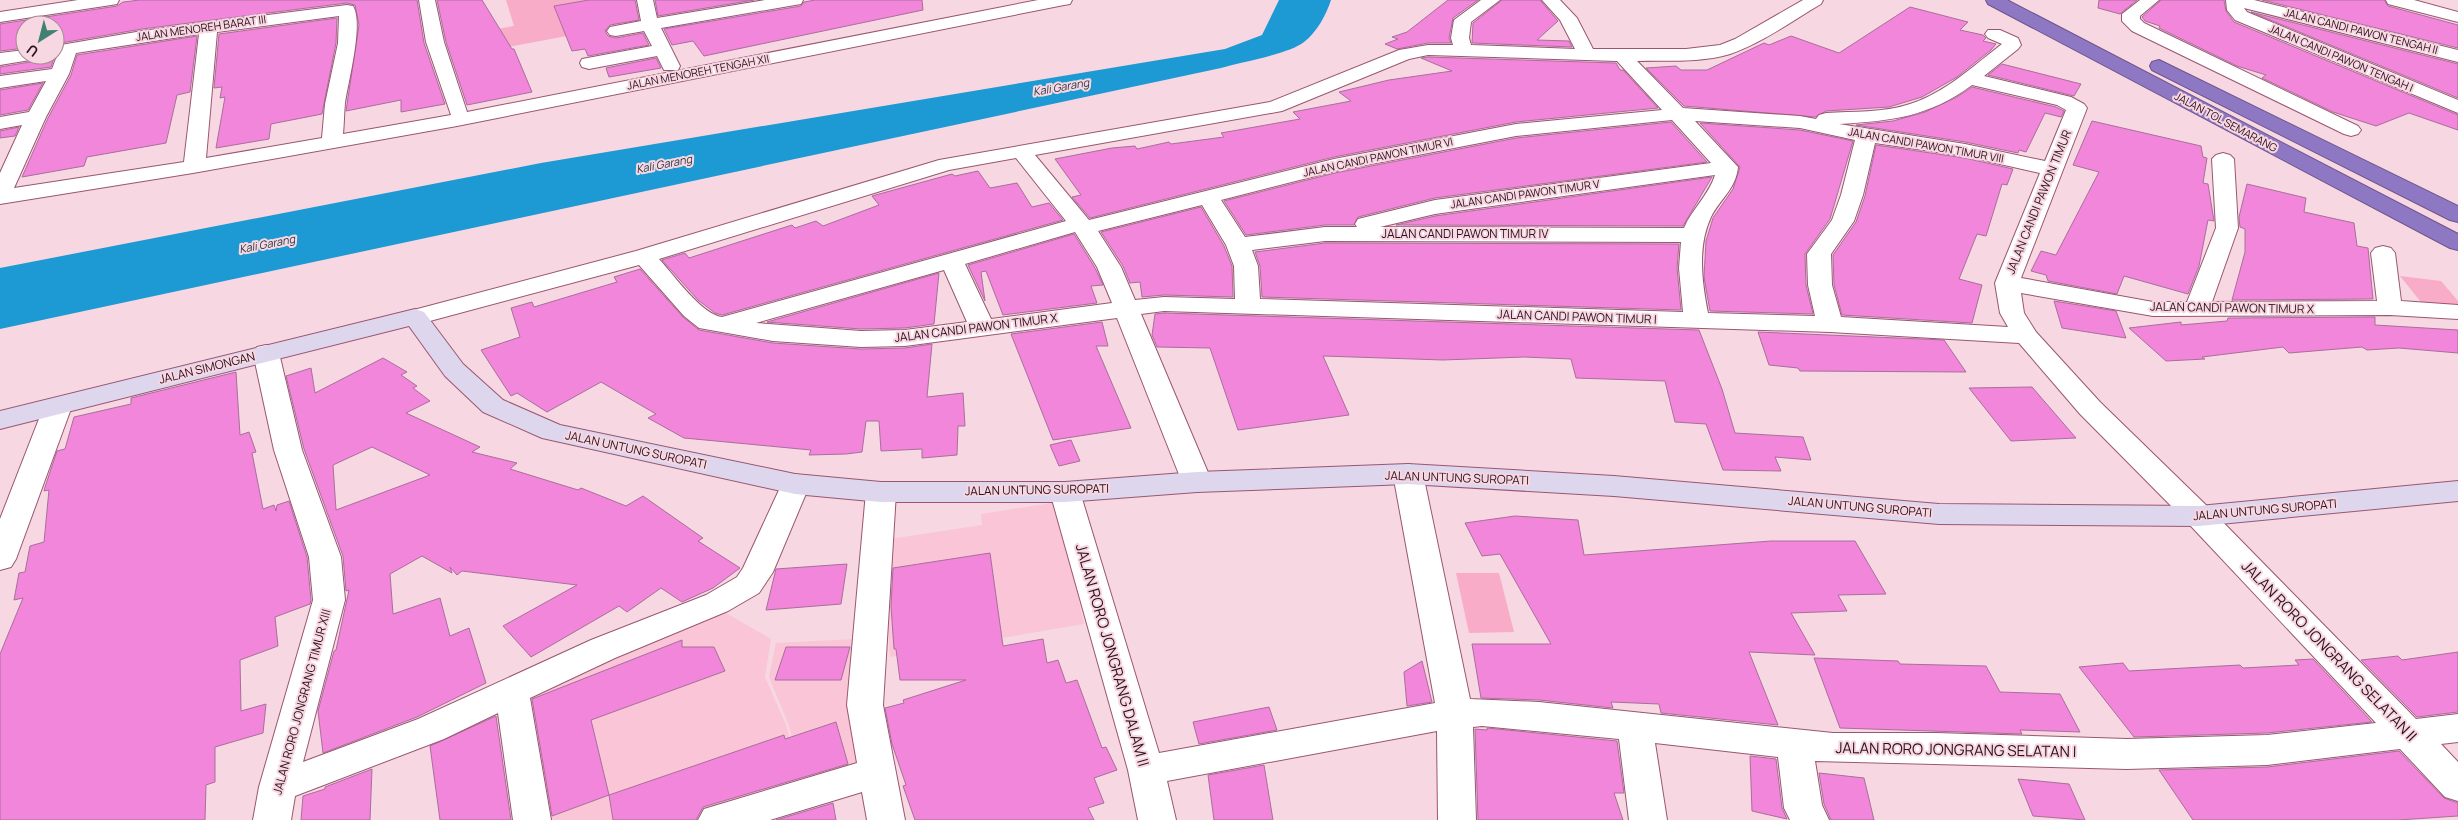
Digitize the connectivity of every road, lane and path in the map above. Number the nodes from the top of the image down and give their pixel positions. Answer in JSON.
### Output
{"nodes":[{"id":1,"x":110,"y":0,"type":"edge"},
{"id":2,"x":427,"y":0,"type":"edge"},
{"id":3,"x":645,"y":0,"type":"edge"},
{"id":4,"x":795,"y":0,"type":"edge"},
{"id":5,"x":1005,"y":0,"type":"edge"},
{"id":6,"x":1064,"y":0,"type":"edge"},
{"id":7,"x":1492,"y":0,"type":"edge"},
{"id":8,"x":1550,"y":0,"type":"edge"},
{"id":9,"x":1815,"y":0,"type":"edge"},
{"id":10,"x":1994,"y":0,"type":"edge"},
{"id":11,"x":2026,"y":0,"type":"edge"},
{"id":12,"x":2151,"y":0,"type":"edge"},
{"id":13,"x":2234,"y":0,"type":"edge"},
{"id":14,"x":2394,"y":0,"type":"edge"},
{"id":15,"x":2447,"y":0,"type":"edge"},
{"id":16,"x":751,"y":4,"type":"edge"},
{"id":17,"x":49,"y":5,"type":"edge"},
{"id":18,"x":349,"y":5,"type":"edge"},
{"id":19,"x":2430,"y":10,"type":"junction"},
{"id":20,"x":0,"y":17,"type":"edge"},
{"id":21,"x":2458,"y":17,"type":"edge"},
{"id":22,"x":650,"y":25,"type":"junction"},
{"id":23,"x":209,"y":27,"type":"junction"},
{"id":24,"x":616,"y":31,"type":"dead end"},
{"id":25,"x":1994,"y":34,"type":"dead end"},
{"id":26,"x":65,"y":50,"type":"edge"},
{"id":27,"x":1464,"y":50,"type":"junction"},
{"id":28,"x":1587,"y":55,"type":"junction"},
{"id":29,"x":1622,"y":56,"type":"junction"},
{"id":30,"x":2458,"y":56,"type":"edge"},
{"id":31,"x":15,"y":57,"type":"edge"},
{"id":32,"x":667,"y":58,"type":"junction"},
{"id":33,"x":0,"y":59,"type":"edge"},
{"id":34,"x":61,"y":65,"type":"edge"},
{"id":35,"x":60,"y":74,"type":"junction"},
{"id":36,"x":1968,"y":78,"type":"junction"},
{"id":37,"x":0,"y":82,"type":"edge"},
{"id":38,"x":599,"y":82,"type":"junction"},
{"id":39,"x":2458,"y":106,"type":"edge"},
{"id":40,"x":458,"y":110,"type":"junction"},
{"id":41,"x":1677,"y":114,"type":"junction"},
{"id":42,"x":36,"y":118,"type":"junction"},
{"id":43,"x":1800,"y":122,"type":"junction"},
{"id":44,"x":0,"y":123,"type":"edge"},
{"id":45,"x":2351,"y":130,"type":"dead end"},
{"id":46,"x":1866,"y":136,"type":"junction"},
{"id":47,"x":333,"y":137,"type":"junction"},
{"id":48,"x":1021,"y":151,"type":"junction"},
{"id":49,"x":2223,"y":159,"type":"dead end"},
{"id":50,"x":195,"y":161,"type":"junction"},
{"id":51,"x":1727,"y":167,"type":"junction"},
{"id":52,"x":2052,"y":169,"type":"junction"},
{"id":53,"x":2,"y":189,"type":"edge"},
{"id":54,"x":1207,"y":196,"type":"junction"},
{"id":55,"x":2458,"y":215,"type":"edge"},
{"id":56,"x":1082,"y":226,"type":"junction"},
{"id":57,"x":1325,"y":234,"type":"junction"},
{"id":58,"x":1693,"y":234,"type":"junction"},
{"id":59,"x":2458,"y":243,"type":"edge"},
{"id":60,"x":1238,"y":245,"type":"junction"},
{"id":61,"x":2382,"y":253,"type":"dead end"},
{"id":62,"x":644,"y":256,"type":"junction"},
{"id":63,"x":952,"y":261,"type":"junction"},
{"id":64,"x":2007,"y":283,"type":"junction"},
{"id":65,"x":1248,"y":306,"type":"junction"},
{"id":66,"x":2197,"y":308,"type":"junction"},
{"id":67,"x":2390,"y":308,"type":"junction"},
{"id":68,"x":1128,"y":309,"type":"junction"},
{"id":69,"x":2458,"y":312,"type":"edge"},
{"id":70,"x":415,"y":317,"type":"junction"},
{"id":71,"x":1697,"y":321,"type":"junction"},
{"id":72,"x":1830,"y":324,"type":"junction"},
{"id":73,"x":722,"y":325,"type":"junction"},
{"id":74,"x":982,"y":328,"type":"junction"},
{"id":75,"x":2026,"y":336,"type":"junction"},
{"id":76,"x":266,"y":352,"type":"junction"},
{"id":77,"x":58,"y":406,"type":"junction"},
{"id":78,"x":0,"y":420,"type":"edge"},
{"id":79,"x":1408,"y":474,"type":"junction"},
{"id":80,"x":1196,"y":482,"type":"junction"},
{"id":81,"x":795,"y":484,"type":"junction"},
{"id":82,"x":2458,"y":491,"type":"edge"},
{"id":83,"x":881,"y":492,"type":"junction"},
{"id":84,"x":1065,"y":492,"type":"junction"},
{"id":85,"x":2199,"y":516,"type":"junction"},
{"id":86,"x":0,"y":559,"type":"edge"},
{"id":87,"x":512,"y":692,"type":"junction"},
{"id":88,"x":1455,"y":714,"type":"junction"},
{"id":89,"x":1635,"y":726,"type":"junction"},
{"id":90,"x":2458,"y":728,"type":"edge"},
{"id":91,"x":2410,"y":735,"type":"junction"},
{"id":92,"x":1795,"y":744,"type":"junction"},
{"id":93,"x":1146,"y":770,"type":"junction"},
{"id":94,"x":877,"y":772,"type":"junction"},
{"id":95,"x":2458,"y":786,"type":"edge"},
{"id":96,"x":278,"y":787,"type":"junction"},
{"id":97,"x":272,"y":820,"type":"edge"},
{"id":98,"x":532,"y":820,"type":"edge"},
{"id":99,"x":717,"y":820,"type":"edge"},
{"id":100,"x":886,"y":820,"type":"edge"},
{"id":101,"x":1157,"y":820,"type":"edge"},
{"id":102,"x":1457,"y":820,"type":"edge"},
{"id":103,"x":1648,"y":820,"type":"edge"},
{"id":104,"x":1810,"y":820,"type":"edge"}],
"edges":[{"from":1,"to":17,"type":"street"},
{"from":2,"to":40,"type":"street"},
{"from":3,"to":22,"type":"street"},
{"from":4,"to":16,"type":"street"},
{"from":5,"to":32,"type":"street"},
{"from":6,"to":47,"type":"street","name":"JALAN MENOREH TENGAH XII"},
{"from":7,"to":27,"type":"street"},
{"from":8,"to":28,"type":"street"},
{"from":9,"to":29,"type":"street"},
{"from":10,"to":59,"type":"highway","name":"JALAN TOL SEMARANG"},
{"from":11,"to":55,"type":"highway","name":"JALAN TOL SEMARANG"},
{"from":12,"to":45,"type":"street"},
{"from":13,"to":30,"type":"street","name":"JALAN CANDI PAWON TENGAH II"},
{"from":13,"to":39,"type":"street","name":"JALAN CANDI PAWON TENGAH I"},
{"from":14,"to":19,"type":"street"},
{"from":15,"to":19,"type":"street"},
{"from":16,"to":22,"type":"street"},
{"from":17,"to":20,"type":"street"},
{"from":18,"to":23,"type":"street","name":"JALAN MENOREH BARAT III"},
{"from":18,"to":47,"type":"street"},
{"from":19,"to":21,"type":"street"},
{"from":22,"to":24,"type":"street"},
{"from":22,"to":32,"type":"street"},
{"from":23,"to":26,"type":"street","name":"JALAN MENOREH BARAT III"},
{"from":23,"to":50,"type":"street"},
{"from":25,"to":36,"type":"street","name":"JALAN CANDI PAWON TIMUR VIII"},
{"from":27,"to":28,"type":"street"},
{"from":27,"to":48,"type":"street"},
{"from":28,"to":29,"type":"street"},
{"from":29,"to":41,"type":"street"},
{"from":31,"to":33,"type":"street"},
{"from":32,"to":38,"type":"street"},
{"from":32,"to":38,"type":"street"},
{"from":34,"to":35,"type":"street"},
{"from":35,"to":37,"type":"street"},
{"from":35,"to":42,"type":"street"},
{"from":36,"to":43,"type":"street","name":"JALAN CANDI PAWON TIMUR VIII"},
{"from":36,"to":52,"type":"street","name":"JALAN CANDI PAWON TIMUR"},
{"from":38,"to":40,"type":"street"},
{"from":40,"to":47,"type":"street"},
{"from":41,"to":43,"type":"street","name":"JALAN CANDI PAWON TIMUR VIII"},
{"from":41,"to":51,"type":"street"},
{"from":41,"to":54,"type":"street","name":"JALAN CANDI PAWON TIMUR VI"},
{"from":42,"to":44,"type":"street"},
{"from":42,"to":53,"type":"street"},
{"from":43,"to":46,"type":"street","name":"JALAN CANDI PAWON TIMUR VIII"},
{"from":46,"to":52,"type":"street","name":"JALAN CANDI PAWON TIMUR VIII"},
{"from":46,"to":72,"type":"street"},
{"from":47,"to":50,"type":"street"},
{"from":48,"to":56,"type":"street"},
{"from":48,"to":62,"type":"street"},
{"from":49,"to":66,"type":"street"},
{"from":50,"to":53,"type":"street"},
{"from":51,"to":57,"type":"street","name":"JALAN CANDI PAWON TIMUR V"},
{"from":51,"to":58,"type":"street"},
{"from":52,"to":64,"type":"street","name":"JALAN CANDI PAWON TIMUR"},
{"from":54,"to":56,"type":"street","name":"JALAN CANDI PAWON TIMUR VI"},
{"from":54,"to":60,"type":"street"},
{"from":56,"to":63,"type":"street","name":"JALAN CANDI PAWON TIMUR VI"},
{"from":56,"to":68,"type":"street"},
{"from":57,"to":58,"type":"street","name":"JALAN CANDI PAWON TIMUR IV"},
{"from":57,"to":60,"type":"street","name":"JALAN CANDI PAWON TIMUR IV"},
{"from":58,"to":71,"type":"street"},
{"from":60,"to":65,"type":"street"},
{"from":61,"to":67,"type":"street"},
{"from":62,"to":70,"type":"street"},
{"from":62,"to":73,"type":"street","name":"JALAN CANDI PAWON TIMUR X"},
{"from":63,"to":73,"type":"street","name":"JALAN CANDI PAWON TIMUR VI"},
{"from":63,"to":74,"type":"street"},
{"from":64,"to":66,"type":"street","name":"JALAN CANDI PAWON TIMUR X"},
{"from":64,"to":75,"type":"street","name":"JALAN CANDI PAWON TIMUR"},
{"from":65,"to":68,"type":"street","name":"JALAN CANDI PAWON TIMUR I"},
{"from":65,"to":71,"type":"street","name":"JALAN CANDI PAWON TIMUR I"},
{"from":66,"to":67,"type":"street","name":"JALAN CANDI PAWON TIMUR X"},
{"from":67,"to":69,"type":"street","name":"JALAN CANDI PAWON TIMUR X"},
{"from":68,"to":74,"type":"street","name":"JALAN CANDI PAWON TIMUR X"},
{"from":68,"to":80,"type":"street"},
{"from":70,"to":76,"type":"main road","name":"JALAN SIMONGAN"},
{"from":70,"to":81,"type":"main road","name":"JALAN UNTUNG SUROPATI"},
{"from":71,"to":72,"type":"street","name":"JALAN CANDI PAWON TIMUR I"},
{"from":72,"to":75,"type":"street","name":"JALAN CANDI PAWON TIMUR I"},
{"from":73,"to":74,"type":"street","name":"JALAN CANDI PAWON TIMUR X"},
{"from":75,"to":85,"type":"street","name":"JALAN CANDI PAWON TIMUR"},
{"from":76,"to":77,"type":"main road","name":"JALAN SIMONGAN"},
{"from":76,"to":96,"type":"street","name":"JALAN RORO JONGRANG TIMUR XIII"},
{"from":77,"to":78,"type":"main road","name":"JALAN SIMONGAN"},
{"from":77,"to":86,"type":"street"},
{"from":79,"to":80,"type":"main road","name":"JALAN UNTUNG SUROPATI"},
{"from":79,"to":85,"type":"main road","name":"JALAN UNTUNG SUROPATI"},
{"from":79,"to":88,"type":"street"},
{"from":80,"to":84,"type":"main road","name":"JALAN UNTUNG SUROPATI"},
{"from":81,"to":83,"type":"main road","name":"JALAN UNTUNG SUROPATI"},
{"from":81,"to":87,"type":"street"},
{"from":82,"to":85,"type":"main road","name":"JALAN UNTUNG SUROPATI"},
{"from":83,"to":84,"type":"main road","name":"JALAN UNTUNG SUROPATI"},
{"from":83,"to":94,"type":"street"},
{"from":84,"to":93,"type":"street","name":"JALAN RORO JONGRANG DALAM II"},
{"from":85,"to":91,"type":"street","name":"JALAN RORO JONGRANG SELATAN II"},
{"from":87,"to":96,"type":"street"},
{"from":87,"to":98,"type":"street"},
{"from":88,"to":89,"type":"street","name":"JALAN RORO JONGRANG SELATAN I"},
{"from":88,"to":93,"type":"street","name":"JALAN RORO JONGRANG SELATAN I"},
{"from":88,"to":102,"type":"street"},
{"from":89,"to":92,"type":"street","name":"JALAN RORO JONGRANG SELATAN I"},
{"from":89,"to":103,"type":"street"},
{"from":90,"to":91,"type":"street","name":"JALAN RORO JONGRANG SELATAN I"},
{"from":91,"to":92,"type":"street","name":"JALAN RORO JONGRANG SELATAN I"},
{"from":91,"to":95,"type":"street","name":"JALAN RORO JONGRANG SELATAN II"},
{"from":92,"to":104,"type":"street"},
{"from":93,"to":101,"type":"street","name":"JALAN RORO JONGRANG DALAM II"},
{"from":94,"to":99,"type":"street"},
{"from":94,"to":100,"type":"street"},
{"from":96,"to":97,"type":"street","name":"JALAN RORO JONGRANG TIMUR XIII"}]}
